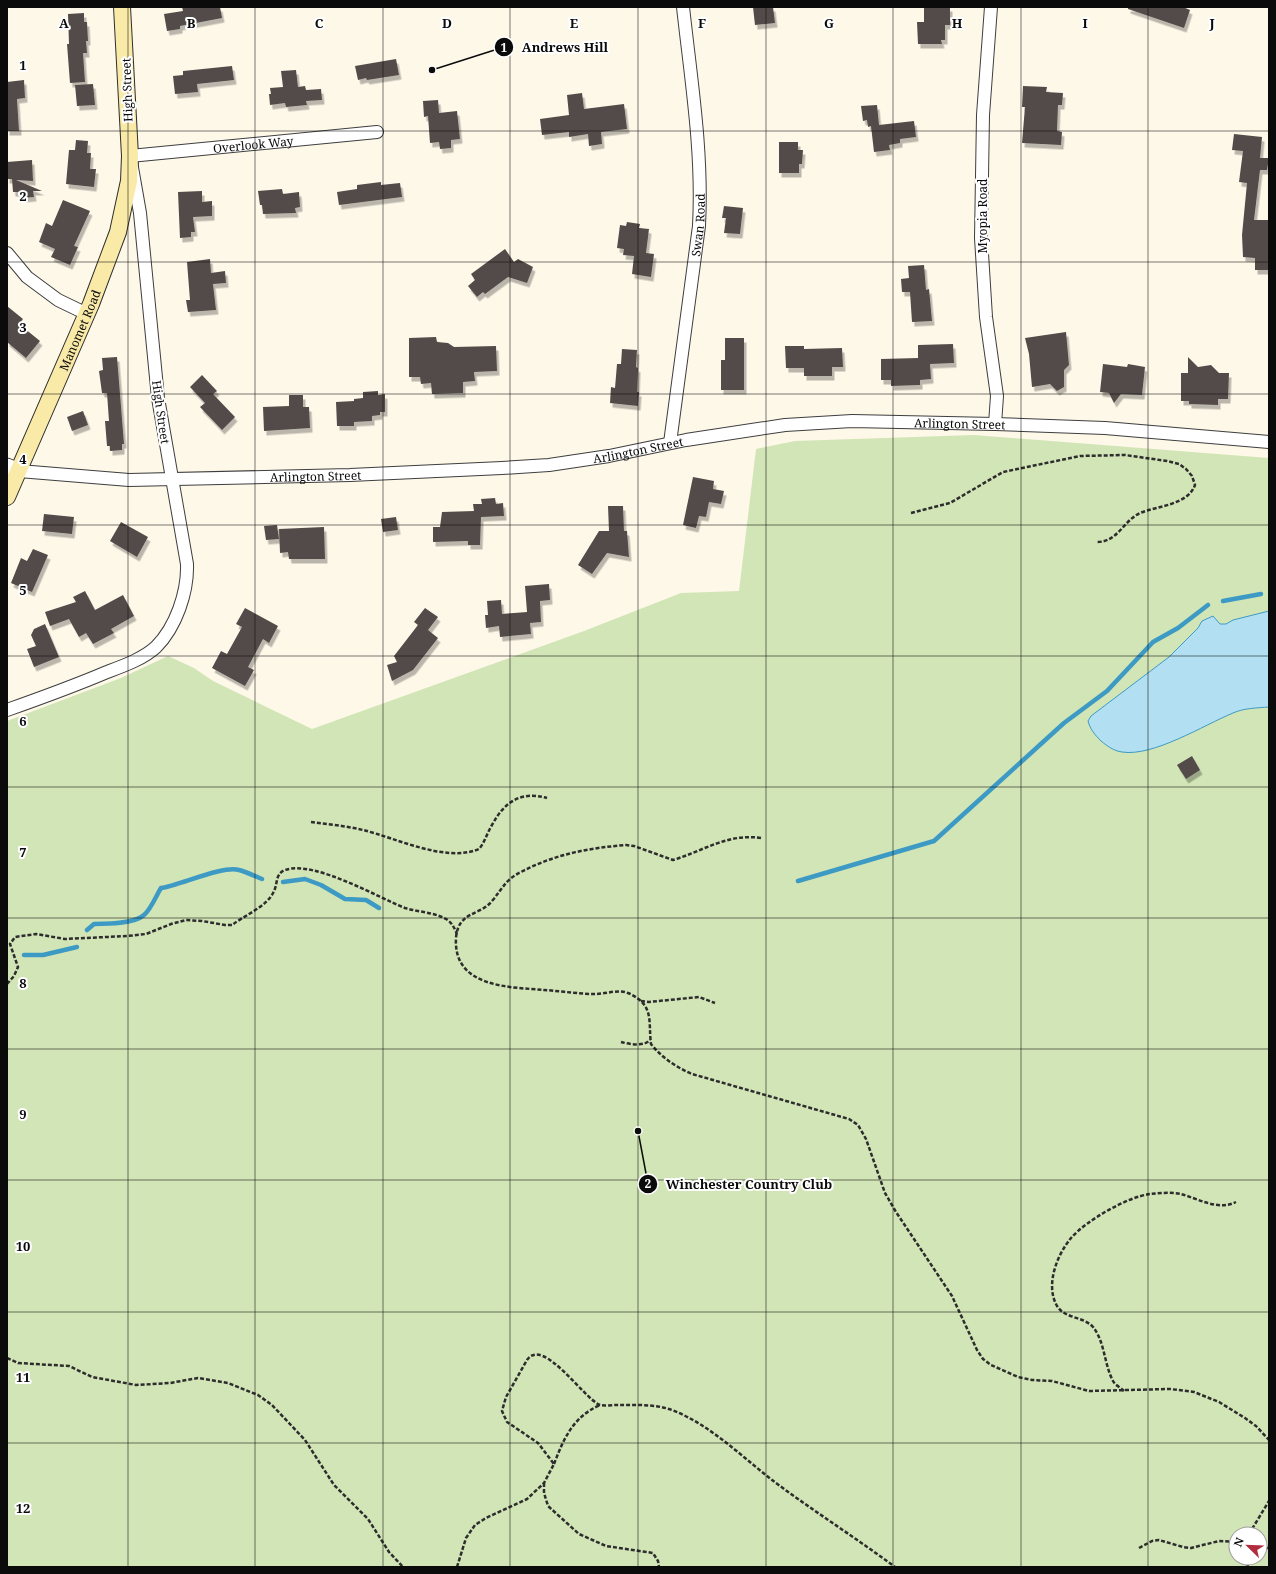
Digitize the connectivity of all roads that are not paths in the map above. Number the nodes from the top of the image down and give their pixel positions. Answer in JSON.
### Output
{"nodes":[{"id":1,"x":122,"y":7,"type":"edge"},
{"id":2,"x":683,"y":7,"type":"edge"},
{"id":3,"x":991,"y":7,"type":"edge"},
{"id":4,"x":377,"y":132,"type":"dead end"},
{"id":5,"x":130,"y":156,"type":"junction"},
{"id":6,"x":7,"y":252,"type":"edge"},
{"id":7,"x":87,"y":314,"type":"junction"},
{"id":8,"x":995,"y":424,"type":"junction"},
{"id":9,"x":1269,"y":442,"type":"edge"},
{"id":10,"x":670,"y":443,"type":"junction"},
{"id":11,"x":13,"y":468,"type":"edge"},
{"id":12,"x":172,"y":479,"type":"junction"},
{"id":13,"x":7,"y":497,"type":"edge"},
{"id":14,"x":7,"y":710,"type":"edge"}],
"edges":[{"from":1,"to":5,"type":"main road","name":"High Street"},
{"from":2,"to":10,"type":"street","name":"Swan Road"},
{"from":3,"to":8,"type":"street","name":"Myopia Road"},
{"from":4,"to":5,"type":"street","name":"Overlook Way"},
{"from":5,"to":7,"type":"main road","name":"Manomet Road"},
{"from":5,"to":12,"type":"street","name":"High Street"},
{"from":6,"to":7,"type":"street"},
{"from":7,"to":11,"type":"main road","name":"Manomet Road"},
{"from":8,"to":9,"type":"street","name":"Arlington Street"},
{"from":8,"to":10,"type":"street","name":"Arlington Street"},
{"from":10,"to":12,"type":"street","name":"Arlington Street"},
{"from":11,"to":12,"type":"street","name":"Arlington Street"},
{"from":11,"to":13,"type":"main road","name":"Manomet Road"},
{"from":12,"to":14,"type":"street","name":"High Street"}]}
